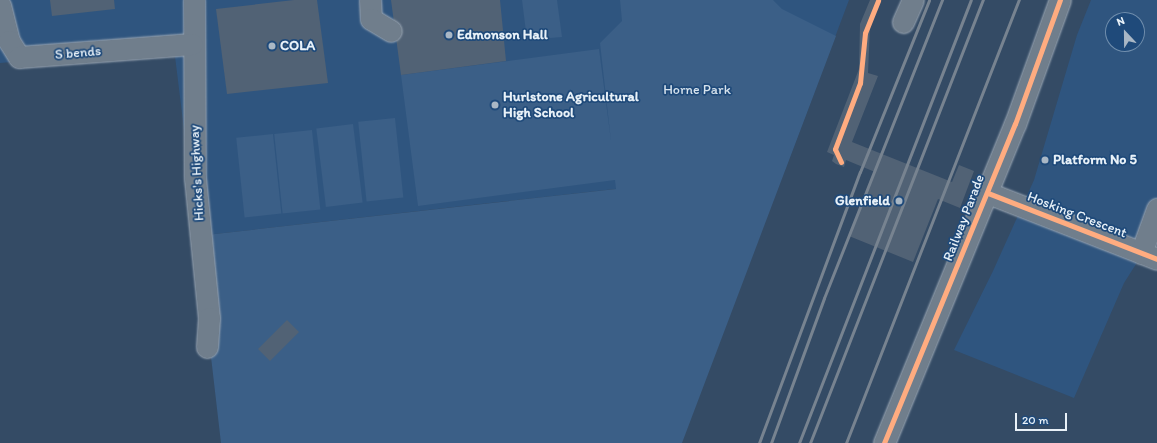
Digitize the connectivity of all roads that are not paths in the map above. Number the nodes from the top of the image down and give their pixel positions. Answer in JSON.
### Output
{"nodes":[{"id":1,"x":194,"y":0,"type":"edge"},
{"id":2,"x":370,"y":0,"type":"edge"},
{"id":3,"x":913,"y":0,"type":"edge"},
{"id":4,"x":1060,"y":0,"type":"edge"},
{"id":5,"x":0,"y":5,"type":"edge"},
{"id":6,"x":903,"y":22,"type":"dead end"},
{"id":7,"x":391,"y":31,"type":"dead end"},
{"id":8,"x":192,"y":44,"type":"junction"},
{"id":9,"x":988,"y":193,"type":"junction"},
{"id":10,"x":1157,"y":209,"type":"edge"},
{"id":11,"x":1149,"y":256,"type":"edge"},
{"id":12,"x":207,"y":347,"type":"dead end"},
{"id":13,"x":884,"y":443,"type":"edge"}],
"edges":[{"from":1,"to":8,"type":"street","name":"Hicks's Highway"},
{"from":2,"to":7,"type":"street"},
{"from":3,"to":6,"type":"street"},
{"from":4,"to":9,"type":"street","name":"Railway Parade"},
{"from":5,"to":8,"type":"street","name":"S bends"},
{"from":8,"to":12,"type":"street","name":"Hicks's Highway"},
{"from":9,"to":11,"type":"street","name":"Hosking Crescent"},
{"from":9,"to":13,"type":"street","name":"Railway Parade"},
{"from":10,"to":11,"type":"street"}]}
